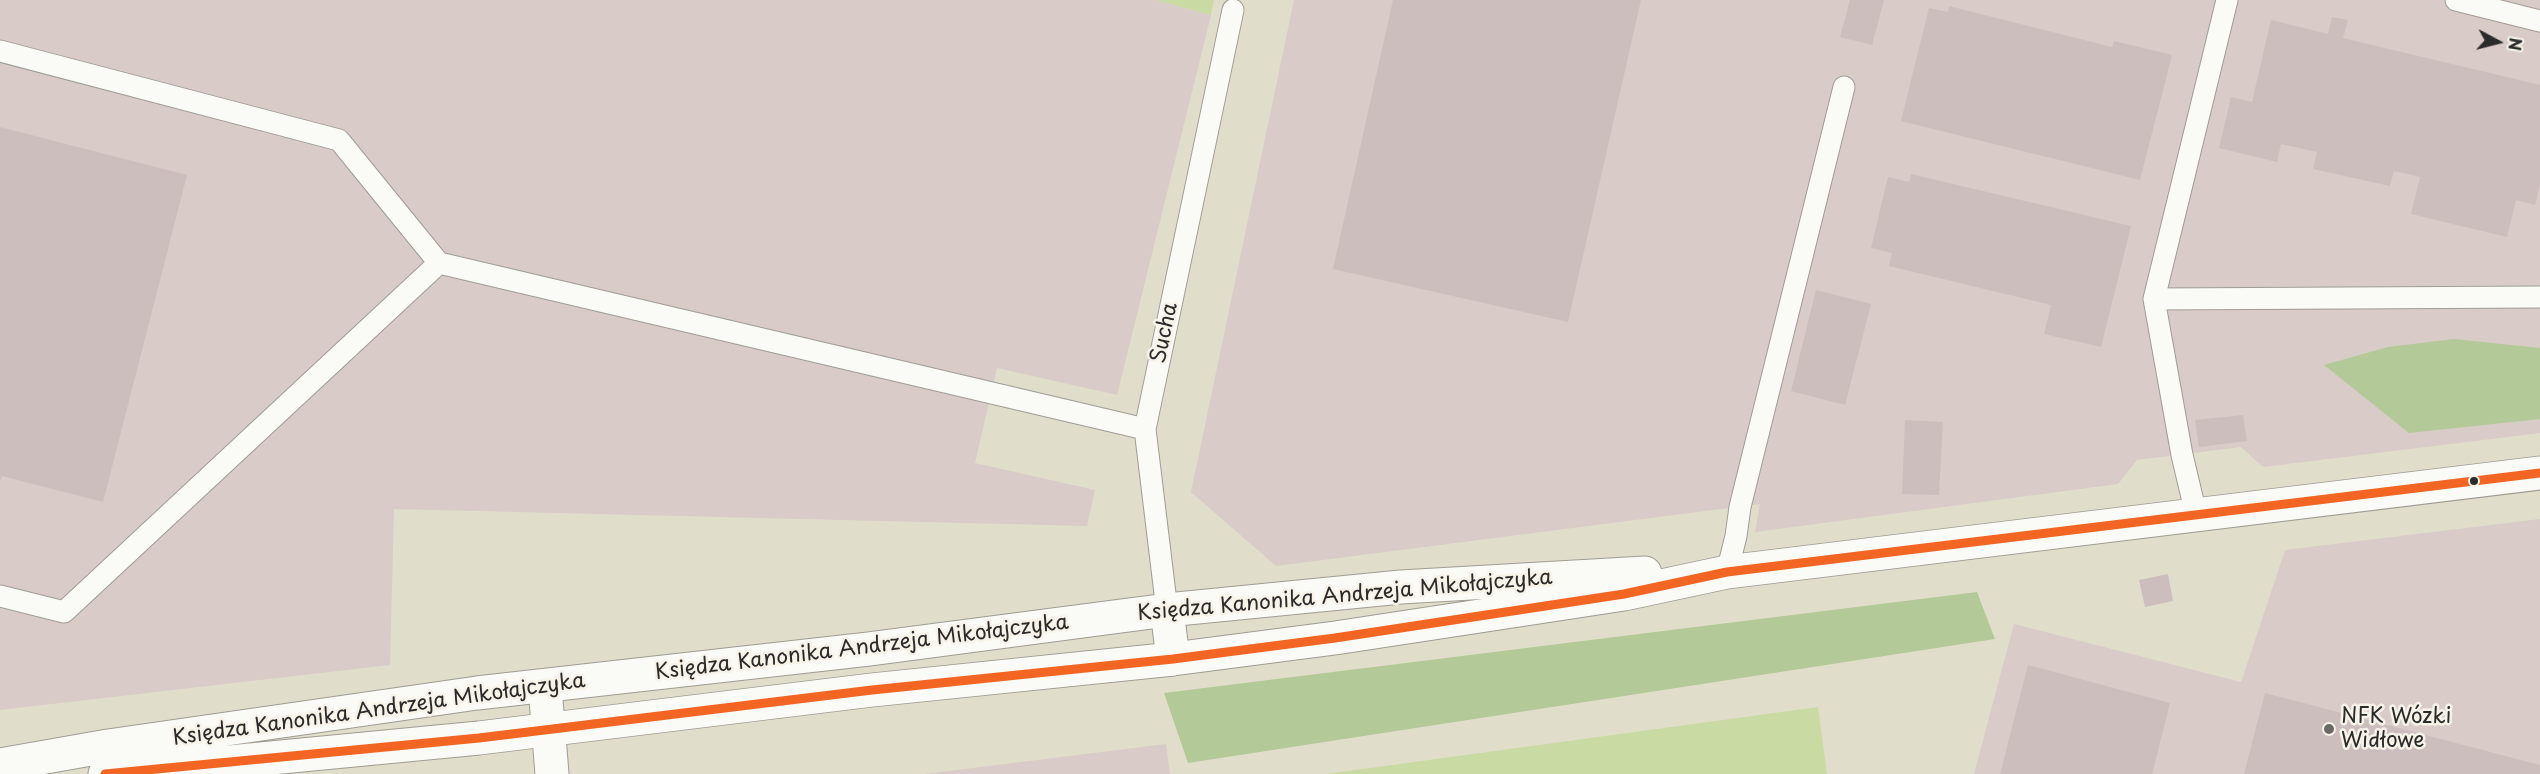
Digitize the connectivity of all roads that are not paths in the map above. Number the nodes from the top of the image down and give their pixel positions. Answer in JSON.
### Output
{"nodes":[{"id":1,"x":2227,"y":0,"type":"edge"},
{"id":2,"x":2456,"y":0,"type":"edge"},
{"id":3,"x":1233,"y":10,"type":"dead end"},
{"id":4,"x":2540,"y":21,"type":"edge"},
{"id":5,"x":0,"y":51,"type":"edge"},
{"id":6,"x":1844,"y":87,"type":"dead end"},
{"id":7,"x":439,"y":263,"type":"junction"},
{"id":8,"x":2540,"y":297,"type":"edge"},
{"id":9,"x":2154,"y":299,"type":"junction"},
{"id":10,"x":1145,"y":429,"type":"junction"},
{"id":11,"x":2540,"y":473,"type":"edge"},
{"id":12,"x":2196,"y":514,"type":"junction"},
{"id":13,"x":1727,"y":572,"type":"junction"},
{"id":14,"x":0,"y":596,"type":"edge"},
{"id":15,"x":1167,"y":609,"type":"junction"},
{"id":16,"x":1173,"y":659,"type":"junction"},
{"id":17,"x":545,"y":687,"type":"junction"},
{"id":18,"x":546,"y":729,"type":"junction"},
{"id":19,"x":0,"y":765,"type":"edge"},
{"id":20,"x":105,"y":774,"type":"edge"},
{"id":21,"x":552,"y":774,"type":"edge"}],
"edges":[{"from":1,"to":9,"type":"lane"},
{"from":2,"to":4,"type":"lane"},
{"from":3,"to":10,"type":"lane","name":"Sucha"},
{"from":5,"to":7,"type":"lane"},
{"from":6,"to":13,"type":"lane"},
{"from":7,"to":10,"type":"lane"},
{"from":7,"to":14,"type":"lane"},
{"from":8,"to":9,"type":"lane"},
{"from":9,"to":12,"type":"lane"},
{"from":10,"to":15,"type":"lane","name":"Sucha"},
{"from":11,"to":12,"type":"main road","name":"Księdza Kanonika Andrzeja Mikołajczyka"},
{"from":12,"to":13,"type":"main road","name":"Księdza Kanonika Andrzeja Mikołajczyka"},
{"from":13,"to":15,"type":"main road","name":"Księdza Kanonika Andrzeja Mikołajczyka"},
{"from":13,"to":16,"type":"main road","name":"Księdza Kanonika Andrzeja Mikołajczyka"},
{"from":15,"to":16,"type":"main road","name":"Sucha"},
{"from":15,"to":17,"type":"main road","name":"Księdza Kanonika Andrzeja Mikołajczyka"},
{"from":16,"to":18,"type":"main road","name":"Księdza Kanonika Andrzeja Mikołajczyka"},
{"from":17,"to":18,"type":"main road"},
{"from":17,"to":19,"type":"main road","name":"Księdza Kanonika Andrzeja Mikołajczyka"},
{"from":18,"to":20,"type":"main road","name":"Księdza Kanonika Andrzeja Mikołajczyka"},
{"from":18,"to":21,"type":"main road"}]}
